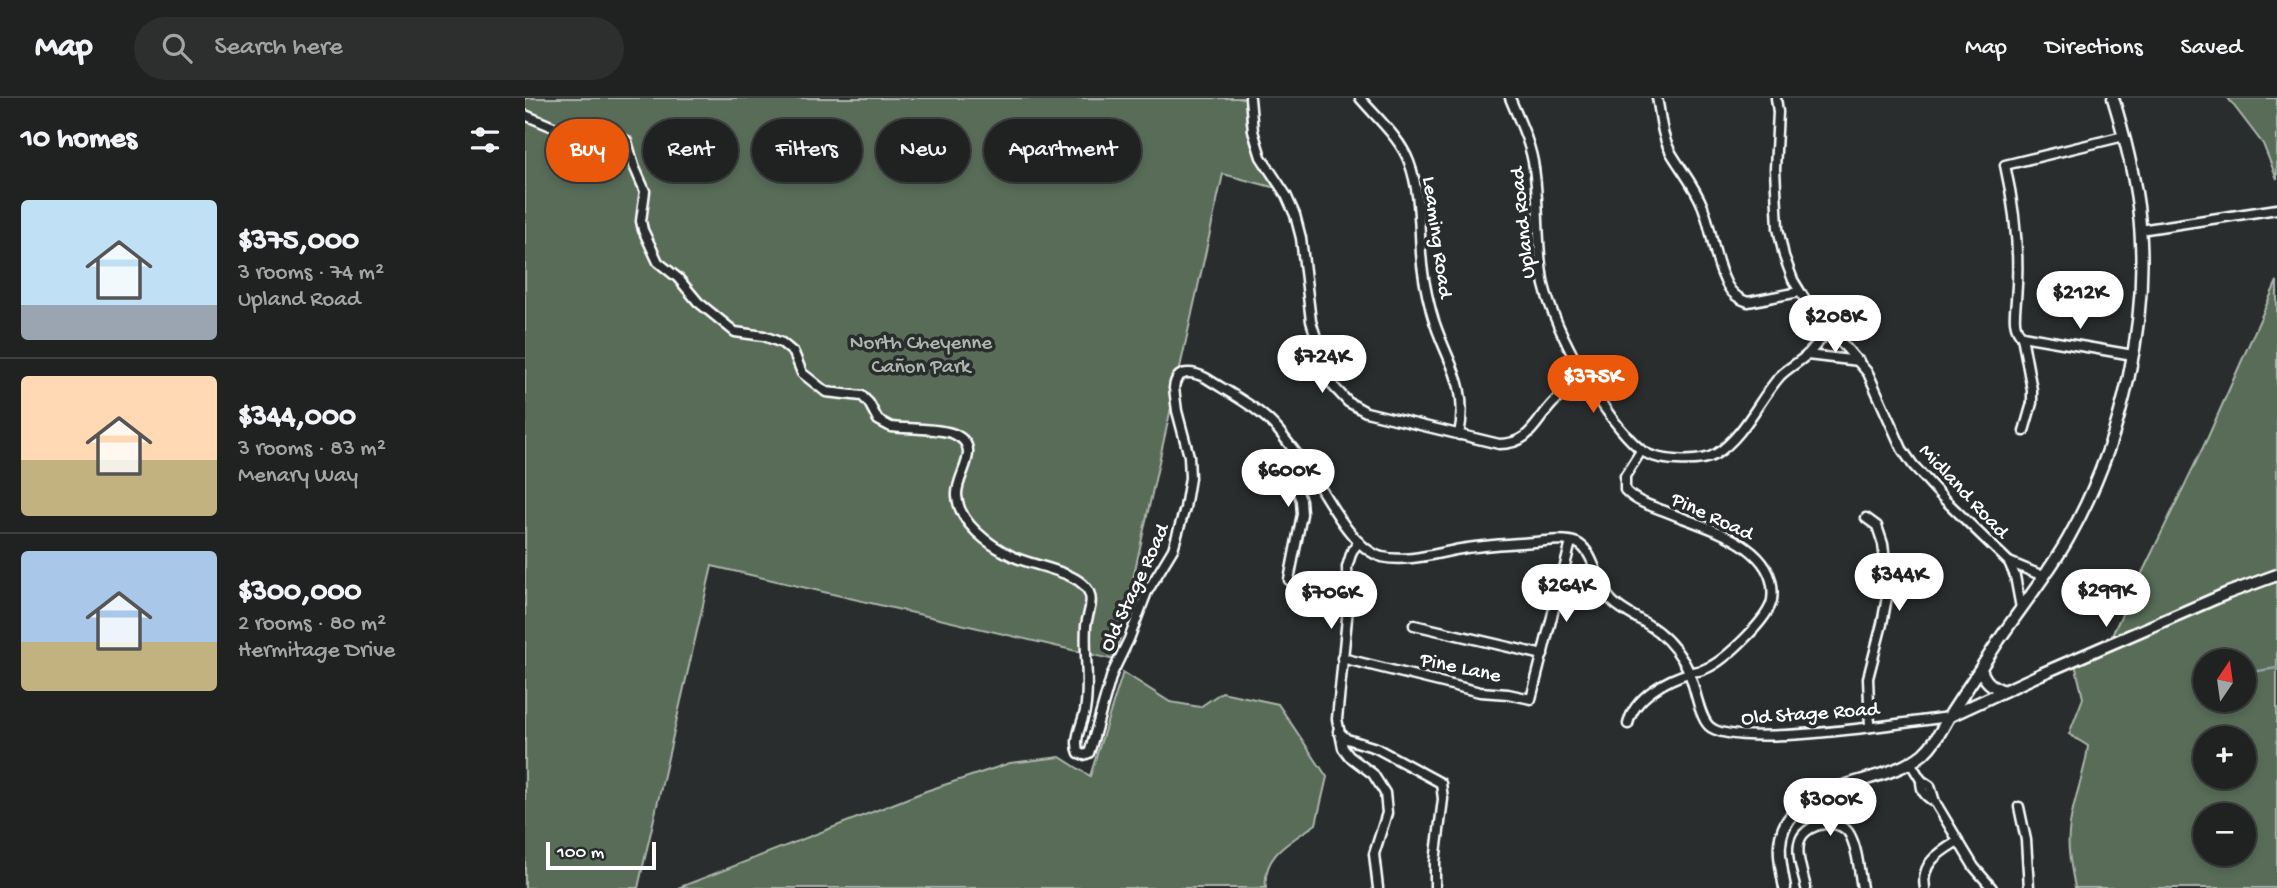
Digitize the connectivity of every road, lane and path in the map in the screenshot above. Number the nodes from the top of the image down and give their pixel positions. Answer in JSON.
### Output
{"nodes":[{"id":1,"x":1250,"y":98,"type":"edge"},
{"id":2,"x":1360,"y":98,"type":"edge"},
{"id":3,"x":1510,"y":98,"type":"edge"},
{"id":4,"x":1657,"y":98,"type":"edge"},
{"id":5,"x":1776,"y":98,"type":"edge"},
{"id":6,"x":2113,"y":98,"type":"edge"},
{"id":7,"x":525,"y":115,"type":"edge"},
{"id":8,"x":2124,"y":136,"type":"junction"},
{"id":9,"x":2277,"y":209,"type":"edge"},
{"id":10,"x":2140,"y":230,"type":"junction"},
{"id":11,"x":1799,"y":292,"type":"junction"},
{"id":12,"x":1830,"y":329,"type":"junction"},
{"id":13,"x":2022,"y":336,"type":"junction"},
{"id":14,"x":1807,"y":355,"type":"junction"},
{"id":15,"x":2133,"y":355,"type":"junction"},
{"id":16,"x":1859,"y":361,"type":"junction"},
{"id":17,"x":1585,"y":378,"type":"junction"},
{"id":18,"x":2024,"y":431,"type":"dead end"},
{"id":19,"x":1459,"y":435,"type":"junction"},
{"id":20,"x":1641,"y":451,"type":"junction"},
{"id":21,"x":1298,"y":456,"type":"junction"},
{"id":22,"x":1866,"y":518,"type":"dead end"},
{"id":23,"x":1571,"y":541,"type":"junction"},
{"id":24,"x":1359,"y":542,"type":"junction"},
{"id":25,"x":2009,"y":562,"type":"junction"},
{"id":26,"x":2277,"y":575,"type":"edge"},
{"id":27,"x":2043,"y":576,"type":"junction"},
{"id":28,"x":1289,"y":580,"type":"dead end"},
{"id":29,"x":2021,"y":608,"type":"junction"},
{"id":30,"x":1414,"y":625,"type":"dead end"},
{"id":31,"x":1543,"y":655,"type":"junction"},
{"id":32,"x":1342,"y":658,"type":"junction"},
{"id":33,"x":1981,"y":668,"type":"junction"},
{"id":34,"x":1690,"y":672,"type":"junction"},
{"id":35,"x":2004,"y":691,"type":"junction"},
{"id":36,"x":1949,"y":717,"type":"junction"},
{"id":37,"x":1628,"y":724,"type":"dead end"},
{"id":38,"x":1870,"y":727,"type":"junction"},
{"id":39,"x":1338,"y":732,"type":"junction"},
{"id":40,"x":1910,"y":762,"type":"junction"},
{"id":41,"x":2019,"y":807,"type":"dead end"},
{"id":42,"x":1958,"y":841,"type":"junction"},
{"id":43,"x":1378,"y":888,"type":"edge"},
{"id":44,"x":1435,"y":888,"type":"edge"},
{"id":45,"x":1785,"y":888,"type":"edge"},
{"id":46,"x":1806,"y":888,"type":"edge"},
{"id":47,"x":1862,"y":888,"type":"edge"},
{"id":48,"x":1925,"y":888,"type":"edge"},
{"id":49,"x":1992,"y":888,"type":"edge"},
{"id":50,"x":2029,"y":888,"type":"edge"}],
"edges":[{"from":1,"to":19,"type":"street"},
{"from":2,"to":19,"type":"street","name":"Leaming Road"},
{"from":3,"to":17,"type":"street","name":"Upland Road"},
{"from":4,"to":11,"type":"street"},
{"from":5,"to":11,"type":"street","name":"Midland Road"},
{"from":6,"to":8,"type":"street"},
{"from":7,"to":21,"type":"street","name":"Old Stage Road"},
{"from":8,"to":10,"type":"street"},
{"from":8,"to":13,"type":"street"},
{"from":9,"to":10,"type":"street"},
{"from":10,"to":15,"type":"street"},
{"from":11,"to":12,"type":"street","name":"Midland Road"},
{"from":12,"to":14,"type":"street"},
{"from":12,"to":16,"type":"street","name":"Midland Road"},
{"from":13,"to":15,"type":"street"},
{"from":13,"to":18,"type":"street"},
{"from":14,"to":16,"type":"street"},
{"from":14,"to":20,"type":"street"},
{"from":15,"to":27,"type":"street"},
{"from":16,"to":25,"type":"street","name":"Midland Road"},
{"from":17,"to":19,"type":"street"},
{"from":17,"to":20,"type":"street","name":"Upland Road"},
{"from":20,"to":34,"type":"street","name":"Pine Road"},
{"from":21,"to":24,"type":"street","name":"Old Stage Road"},
{"from":21,"to":28,"type":"street"},
{"from":22,"to":38,"type":"street"},
{"from":23,"to":24,"type":"street","name":"Old Stage Road"},
{"from":23,"to":31,"type":"street"},
{"from":23,"to":34,"type":"street","name":"Old Stage Road"},
{"from":24,"to":32,"type":"street"},
{"from":25,"to":27,"type":"street","name":"Midland Road"},
{"from":25,"to":29,"type":"street","name":"Midland Road"},
{"from":26,"to":35,"type":"street"},
{"from":27,"to":29,"type":"street"},
{"from":29,"to":33,"type":"street"},
{"from":30,"to":31,"type":"street"},
{"from":31,"to":32,"type":"street","name":"Pine Lane"},
{"from":32,"to":39,"type":"street"},
{"from":33,"to":35,"type":"street"},
{"from":33,"to":36,"type":"street"},
{"from":34,"to":37,"type":"street","name":"Pine Road"},
{"from":34,"to":38,"type":"street","name":"Old Stage Road"},
{"from":35,"to":36,"type":"street"},
{"from":36,"to":38,"type":"street","name":"Old Stage Road"},
{"from":36,"to":40,"type":"street"},
{"from":39,"to":43,"type":"street"},
{"from":39,"to":44,"type":"street"},
{"from":40,"to":42,"type":"street"},
{"from":40,"to":45,"type":"street"},
{"from":41,"to":50,"type":"street"},
{"from":42,"to":48,"type":"street"},
{"from":42,"to":49,"type":"street"},
{"from":46,"to":47,"type":"street"}]}
